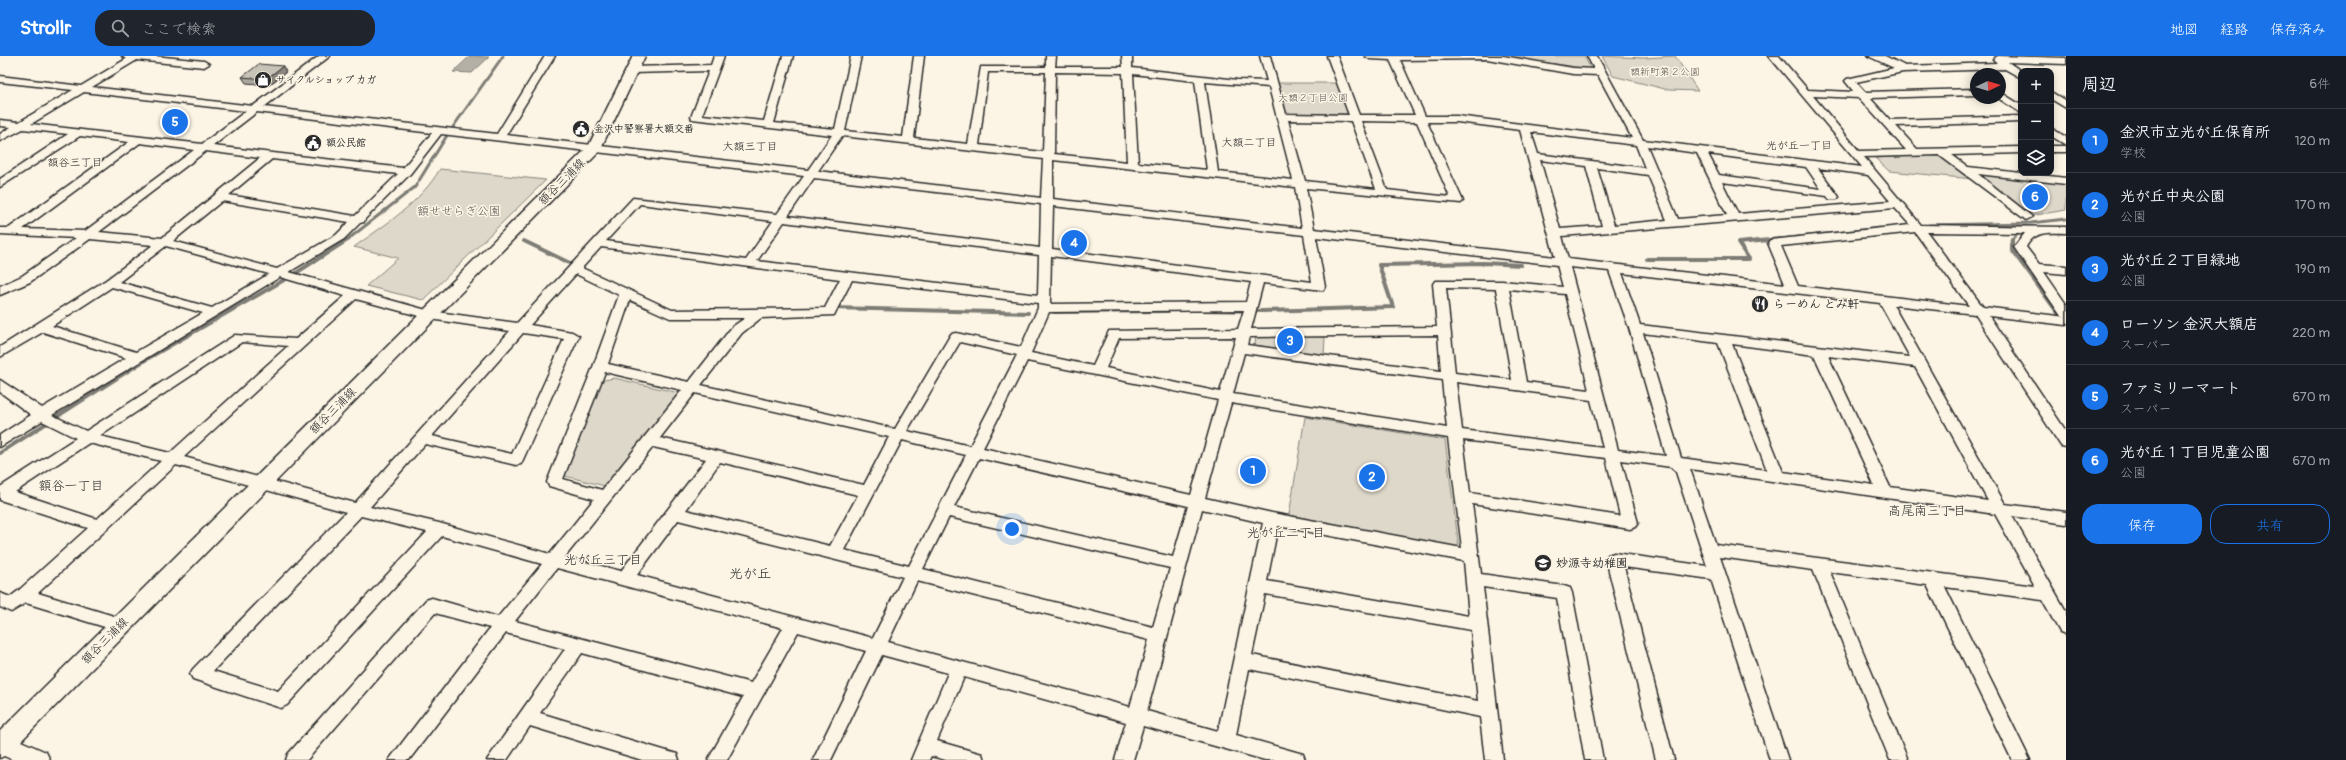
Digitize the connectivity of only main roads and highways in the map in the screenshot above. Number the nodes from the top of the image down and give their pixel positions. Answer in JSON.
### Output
{"nodes":[{"id":1,"x":635,"y":63,"type":"edge"},
{"id":2,"x":1,"y":745,"type":"edge"},
{"id":3,"x":38,"y":760,"type":"edge"}],
"edges":[{"from":1,"to":2,"type":"main road","name":"額谷三浦線"},
{"from":2,"to":3,"type":"main road"}]}
